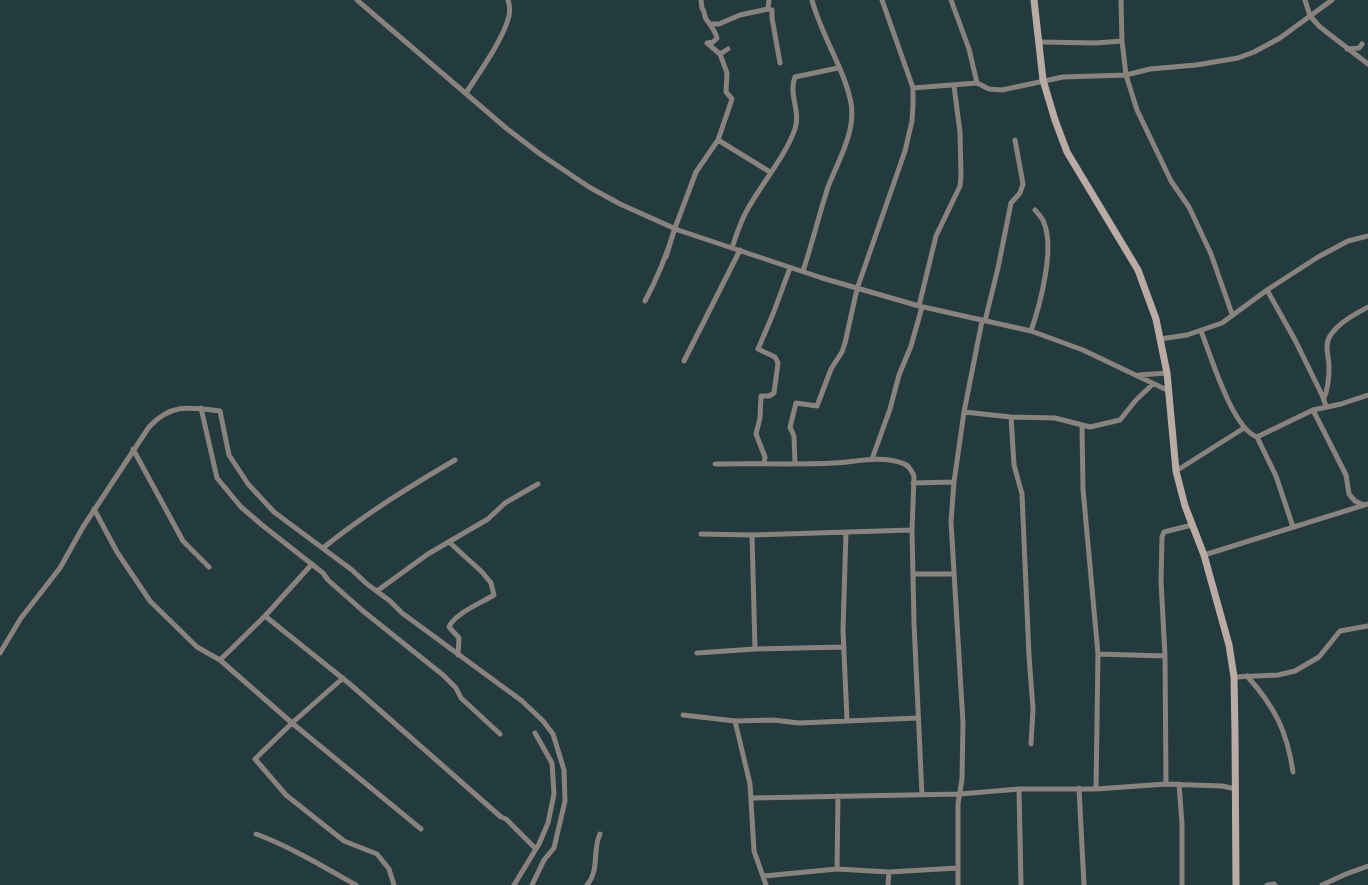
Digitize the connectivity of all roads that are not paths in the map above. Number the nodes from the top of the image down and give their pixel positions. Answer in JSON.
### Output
{"nodes":[{"id":1,"x":357,"y":0,"type":"edge"},
{"id":2,"x":508,"y":0,"type":"edge"},
{"id":3,"x":701,"y":0,"type":"edge"},
{"id":4,"x":769,"y":0,"type":"edge"},
{"id":5,"x":812,"y":0,"type":"edge"},
{"id":6,"x":882,"y":0,"type":"edge"},
{"id":7,"x":951,"y":0,"type":"edge"},
{"id":8,"x":1034,"y":0,"type":"edge"},
{"id":9,"x":1121,"y":0,"type":"edge"},
{"id":10,"x":1305,"y":0,"type":"edge"},
{"id":11,"x":1332,"y":0,"type":"edge"},
{"id":12,"x":768,"y":9,"type":"junction"},
{"id":13,"x":1310,"y":16,"type":"junction"},
{"id":14,"x":710,"y":24,"type":"junction"},
{"id":15,"x":1122,"y":41,"type":"junction"},
{"id":16,"x":1040,"y":42,"type":"junction"},
{"id":17,"x":1362,"y":44,"type":"dead end"},
{"id":18,"x":1347,"y":48,"type":"junction"},
{"id":19,"x":728,"y":49,"type":"dead end"},
{"id":20,"x":720,"y":54,"type":"junction"},
{"id":21,"x":780,"y":62,"type":"dead end"},
{"id":22,"x":1368,"y":64,"type":"edge"},
{"id":23,"x":838,"y":68,"type":"junction"},
{"id":24,"x":1126,"y":75,"type":"junction"},
{"id":25,"x":1043,"y":80,"type":"junction"},
{"id":26,"x":977,"y":83,"type":"junction"},
{"id":27,"x":954,"y":86,"type":"junction"},
{"id":28,"x":913,"y":88,"type":"junction"},
{"id":29,"x":466,"y":93,"type":"junction"},
{"id":30,"x":718,"y":140,"type":"junction"},
{"id":31,"x":1015,"y":140,"type":"dead end"},
{"id":32,"x":770,"y":172,"type":"junction"},
{"id":33,"x":1035,"y":210,"type":"dead end"},
{"id":34,"x":675,"y":228,"type":"junction"},
{"id":35,"x":1368,"y":236,"type":"edge"},
{"id":36,"x":732,"y":248,"type":"junction"},
{"id":37,"x":740,"y":250,"type":"junction"},
{"id":38,"x":790,"y":268,"type":"junction"},
{"id":39,"x":803,"y":271,"type":"junction"},
{"id":40,"x":857,"y":288,"type":"junction"},
{"id":41,"x":1267,"y":290,"type":"junction"},
{"id":42,"x":644,"y":301,"type":"dead end"},
{"id":43,"x":920,"y":306,"type":"junction"},
{"id":44,"x":1368,"y":307,"type":"edge"},
{"id":45,"x":1232,"y":314,"type":"junction"},
{"id":46,"x":983,"y":321,"type":"junction"},
{"id":47,"x":1031,"y":331,"type":"junction"},
{"id":48,"x":1200,"y":331,"type":"junction"},
{"id":49,"x":1160,"y":339,"type":"junction"},
{"id":50,"x":684,"y":361,"type":"dead end"},
{"id":51,"x":1167,"y":373,"type":"junction"},
{"id":52,"x":1138,"y":375,"type":"junction"},
{"id":53,"x":1153,"y":384,"type":"junction"},
{"id":54,"x":1169,"y":391,"type":"junction"},
{"id":55,"x":1368,"y":395,"type":"edge"},
{"id":56,"x":1323,"y":399,"type":"junction"},
{"id":57,"x":1326,"y":406,"type":"junction"},
{"id":58,"x":201,"y":408,"type":"junction"},
{"id":59,"x":1313,"y":410,"type":"junction"},
{"id":60,"x":964,"y":412,"type":"junction"},
{"id":61,"x":1011,"y":417,"type":"junction"},
{"id":62,"x":1082,"y":425,"type":"junction"},
{"id":63,"x":1244,"y":428,"type":"junction"},
{"id":64,"x":1257,"y":437,"type":"junction"},
{"id":65,"x":133,"y":449,"type":"junction"},
{"id":66,"x":872,"y":459,"type":"junction"},
{"id":67,"x":455,"y":460,"type":"dead end"},
{"id":68,"x":764,"y":463,"type":"junction"},
{"id":69,"x":715,"y":464,"type":"dead end"},
{"id":70,"x":795,"y":464,"type":"junction"},
{"id":71,"x":1176,"y":471,"type":"junction"},
{"id":72,"x":954,"y":482,"type":"junction"},
{"id":73,"x":538,"y":484,"type":"dead end"},
{"id":74,"x":913,"y":484,"type":"junction"},
{"id":75,"x":1366,"y":505,"type":"edge"},
{"id":76,"x":94,"y":509,"type":"junction"},
{"id":77,"x":1192,"y":525,"type":"junction"},
{"id":78,"x":1293,"y":527,"type":"junction"},
{"id":79,"x":912,"y":530,"type":"junction"},
{"id":80,"x":846,"y":532,"type":"junction"},
{"id":81,"x":701,"y":534,"type":"dead end"},
{"id":82,"x":752,"y":535,"type":"junction"},
{"id":83,"x":449,"y":542,"type":"junction"},
{"id":84,"x":323,"y":548,"type":"junction"},
{"id":85,"x":1204,"y":556,"type":"junction"},
{"id":86,"x":312,"y":564,"type":"junction"},
{"id":87,"x":209,"y":567,"type":"dead end"},
{"id":88,"x":914,"y":574,"type":"junction"},
{"id":89,"x":954,"y":574,"type":"junction"},
{"id":90,"x":377,"y":591,"type":"junction"},
{"id":91,"x":265,"y":616,"type":"junction"},
{"id":92,"x":1368,"y":626,"type":"edge"},
{"id":93,"x":844,"y":647,"type":"junction"},
{"id":94,"x":755,"y":649,"type":"junction"},
{"id":95,"x":0,"y":653,"type":"edge"},
{"id":96,"x":697,"y":653,"type":"dead end"},
{"id":97,"x":458,"y":654,"type":"junction"},
{"id":98,"x":1098,"y":654,"type":"junction"},
{"id":99,"x":1165,"y":656,"type":"junction"},
{"id":100,"x":220,"y":660,"type":"junction"},
{"id":101,"x":1247,"y":676,"type":"junction"},
{"id":102,"x":1234,"y":677,"type":"junction"},
{"id":103,"x":343,"y":678,"type":"junction"},
{"id":104,"x":683,"y":715,"type":"dead end"},
{"id":105,"x":918,"y":718,"type":"junction"},
{"id":106,"x":847,"y":720,"type":"junction"},
{"id":107,"x":735,"y":721,"type":"junction"},
{"id":108,"x":292,"y":723,"type":"junction"},
{"id":109,"x":536,"y":733,"type":"dead end"},
{"id":110,"x":500,"y":734,"type":"dead end"},
{"id":111,"x":1031,"y":744,"type":"dead end"},
{"id":112,"x":1293,"y":772,"type":"dead end"},
{"id":113,"x":1166,"y":784,"type":"junction"},
{"id":114,"x":1179,"y":784,"type":"junction"},
{"id":115,"x":1079,"y":788,"type":"junction"},
{"id":116,"x":1019,"y":789,"type":"junction"},
{"id":117,"x":1096,"y":789,"type":"junction"},
{"id":118,"x":1236,"y":789,"type":"junction"},
{"id":119,"x":922,"y":794,"type":"junction"},
{"id":120,"x":960,"y":794,"type":"junction"},
{"id":121,"x":838,"y":796,"type":"junction"},
{"id":122,"x":752,"y":798,"type":"junction"},
{"id":123,"x":421,"y":830,"type":"dead end"},
{"id":124,"x":256,"y":834,"type":"dead end"},
{"id":125,"x":600,"y":834,"type":"dead end"},
{"id":126,"x":536,"y":849,"type":"junction"},
{"id":127,"x":1368,"y":866,"type":"edge"},
{"id":128,"x":958,"y":868,"type":"junction"},
{"id":129,"x":837,"y":869,"type":"junction"},
{"id":130,"x":889,"y":872,"type":"junction"},
{"id":131,"x":764,"y":876,"type":"junction"},
{"id":132,"x":356,"y":885,"type":"edge"},
{"id":133,"x":394,"y":885,"type":"edge"},
{"id":134,"x":514,"y":885,"type":"edge"},
{"id":135,"x":532,"y":885,"type":"edge"},
{"id":136,"x":587,"y":885,"type":"edge"},
{"id":137,"x":766,"y":885,"type":"edge"},
{"id":138,"x":888,"y":885,"type":"edge"},
{"id":139,"x":958,"y":885,"type":"edge"},
{"id":140,"x":1021,"y":885,"type":"edge"},
{"id":141,"x":1084,"y":885,"type":"edge"},
{"id":142,"x":1182,"y":885,"type":"edge"},
{"id":143,"x":1236,"y":885,"type":"edge"},
{"id":144,"x":1267,"y":885,"type":"edge"},
{"id":145,"x":1274,"y":885,"type":"edge"},
{"id":146,"x":1322,"y":885,"type":"edge"}],
"edges":[{"from":1,"to":29,"type":"street"},
{"from":2,"to":29,"type":"street"},
{"from":3,"to":14,"type":"street"},
{"from":4,"to":12,"type":"street"},
{"from":5,"to":23,"type":"street"},
{"from":6,"to":28,"type":"street"},
{"from":7,"to":26,"type":"street"},
{"from":8,"to":16,"type":"street"},
{"from":9,"to":15,"type":"street"},
{"from":10,"to":13,"type":"street"},
{"from":11,"to":13,"type":"street"},
{"from":12,"to":14,"type":"street"},
{"from":12,"to":21,"type":"street"},
{"from":13,"to":18,"type":"street"},
{"from":13,"to":24,"type":"street"},
{"from":14,"to":20,"type":"street"},
{"from":15,"to":16,"type":"street"},
{"from":15,"to":24,"type":"street"},
{"from":16,"to":25,"type":"street"},
{"from":17,"to":18,"type":"street"},
{"from":18,"to":22,"type":"street"},
{"from":19,"to":20,"type":"street"},
{"from":20,"to":30,"type":"street"},
{"from":23,"to":32,"type":"street"},
{"from":23,"to":39,"type":"street"},
{"from":24,"to":25,"type":"street"},
{"from":24,"to":45,"type":"street"},
{"from":25,"to":26,"type":"street"},
{"from":25,"to":49,"type":"street"},
{"from":26,"to":27,"type":"street"},
{"from":27,"to":28,"type":"street"},
{"from":27,"to":43,"type":"street"},
{"from":28,"to":40,"type":"street"},
{"from":29,"to":34,"type":"street"},
{"from":30,"to":32,"type":"street"},
{"from":30,"to":34,"type":"street"},
{"from":31,"to":46,"type":"street"},
{"from":32,"to":36,"type":"street"},
{"from":33,"to":47,"type":"street"},
{"from":34,"to":36,"type":"street"},
{"from":34,"to":42,"type":"street"},
{"from":35,"to":41,"type":"street"},
{"from":36,"to":37,"type":"street"},
{"from":37,"to":38,"type":"street"},
{"from":37,"to":50,"type":"street"},
{"from":38,"to":39,"type":"street"},
{"from":38,"to":68,"type":"street"},
{"from":39,"to":40,"type":"street"},
{"from":40,"to":43,"type":"street"},
{"from":40,"to":70,"type":"street"},
{"from":41,"to":45,"type":"street"},
{"from":41,"to":56,"type":"street"},
{"from":43,"to":46,"type":"street"},
{"from":43,"to":66,"type":"street"},
{"from":44,"to":56,"type":"street"},
{"from":45,"to":48,"type":"street"},
{"from":46,"to":47,"type":"street"},
{"from":46,"to":60,"type":"street"},
{"from":47,"to":52,"type":"street"},
{"from":48,"to":49,"type":"street"},
{"from":48,"to":63,"type":"street"},
{"from":49,"to":51,"type":"street"},
{"from":51,"to":52,"type":"street"},
{"from":51,"to":54,"type":"street"},
{"from":52,"to":53,"type":"street"},
{"from":53,"to":54,"type":"street"},
{"from":53,"to":62,"type":"street"},
{"from":54,"to":71,"type":"street"},
{"from":55,"to":57,"type":"street"},
{"from":56,"to":57,"type":"street"},
{"from":57,"to":59,"type":"street"},
{"from":58,"to":65,"type":"street"},
{"from":58,"to":84,"type":"street"},
{"from":58,"to":86,"type":"street"},
{"from":59,"to":64,"type":"street"},
{"from":59,"to":75,"type":"street"},
{"from":60,"to":61,"type":"street"},
{"from":60,"to":72,"type":"street"},
{"from":61,"to":62,"type":"street"},
{"from":61,"to":111,"type":"street"},
{"from":62,"to":98,"type":"street"},
{"from":63,"to":64,"type":"street"},
{"from":63,"to":71,"type":"street"},
{"from":64,"to":78,"type":"street"},
{"from":65,"to":76,"type":"street"},
{"from":65,"to":87,"type":"street"},
{"from":66,"to":70,"type":"street"},
{"from":66,"to":74,"type":"street"},
{"from":67,"to":84,"type":"street"},
{"from":68,"to":69,"type":"street"},
{"from":68,"to":70,"type":"street"},
{"from":71,"to":77,"type":"street"},
{"from":72,"to":74,"type":"street"},
{"from":72,"to":89,"type":"street"},
{"from":73,"to":83,"type":"street"},
{"from":74,"to":79,"type":"street"},
{"from":75,"to":78,"type":"street"},
{"from":76,"to":95,"type":"street"},
{"from":76,"to":100,"type":"street"},
{"from":77,"to":85,"type":"street"},
{"from":77,"to":99,"type":"street"},
{"from":78,"to":85,"type":"street"},
{"from":79,"to":80,"type":"street"},
{"from":79,"to":88,"type":"street"},
{"from":80,"to":82,"type":"street"},
{"from":80,"to":93,"type":"street"},
{"from":81,"to":82,"type":"street"},
{"from":82,"to":94,"type":"street"},
{"from":83,"to":90,"type":"street"},
{"from":83,"to":97,"type":"street"},
{"from":84,"to":90,"type":"street"},
{"from":85,"to":102,"type":"street"},
{"from":86,"to":91,"type":"street"},
{"from":86,"to":110,"type":"street"},
{"from":88,"to":89,"type":"street"},
{"from":88,"to":105,"type":"street"},
{"from":89,"to":120,"type":"street"},
{"from":90,"to":97,"type":"street"},
{"from":91,"to":100,"type":"street"},
{"from":91,"to":103,"type":"street"},
{"from":92,"to":101,"type":"street"},
{"from":93,"to":94,"type":"street"},
{"from":93,"to":106,"type":"street"},
{"from":94,"to":96,"type":"street"},
{"from":97,"to":135,"type":"street"},
{"from":98,"to":99,"type":"street"},
{"from":98,"to":117,"type":"street"},
{"from":99,"to":113,"type":"street"},
{"from":100,"to":108,"type":"street"},
{"from":101,"to":102,"type":"street"},
{"from":101,"to":112,"type":"street"},
{"from":102,"to":118,"type":"street"},
{"from":103,"to":108,"type":"street"},
{"from":103,"to":126,"type":"street"},
{"from":104,"to":107,"type":"street"},
{"from":105,"to":106,"type":"street"},
{"from":105,"to":119,"type":"street"},
{"from":106,"to":107,"type":"street"},
{"from":107,"to":122,"type":"street"},
{"from":108,"to":123,"type":"street"},
{"from":108,"to":133,"type":"street"},
{"from":109,"to":126,"type":"street"},
{"from":113,"to":114,"type":"street"},
{"from":113,"to":117,"type":"street"},
{"from":114,"to":118,"type":"street"},
{"from":114,"to":142,"type":"street"},
{"from":115,"to":116,"type":"street"},
{"from":115,"to":117,"type":"street"},
{"from":115,"to":141,"type":"street"},
{"from":116,"to":120,"type":"street"},
{"from":116,"to":140,"type":"street"},
{"from":118,"to":143,"type":"street"},
{"from":119,"to":120,"type":"street"},
{"from":119,"to":121,"type":"street"},
{"from":120,"to":128,"type":"street"},
{"from":121,"to":122,"type":"street"},
{"from":121,"to":129,"type":"street"},
{"from":122,"to":131,"type":"street"},
{"from":124,"to":132,"type":"street"},
{"from":125,"to":136,"type":"street"},
{"from":126,"to":134,"type":"street"},
{"from":127,"to":146,"type":"street"},
{"from":128,"to":130,"type":"street"},
{"from":128,"to":139,"type":"street"},
{"from":129,"to":130,"type":"street"},
{"from":129,"to":131,"type":"street"},
{"from":130,"to":138,"type":"street"},
{"from":131,"to":137,"type":"street"},
{"from":144,"to":145,"type":"street"}]}
